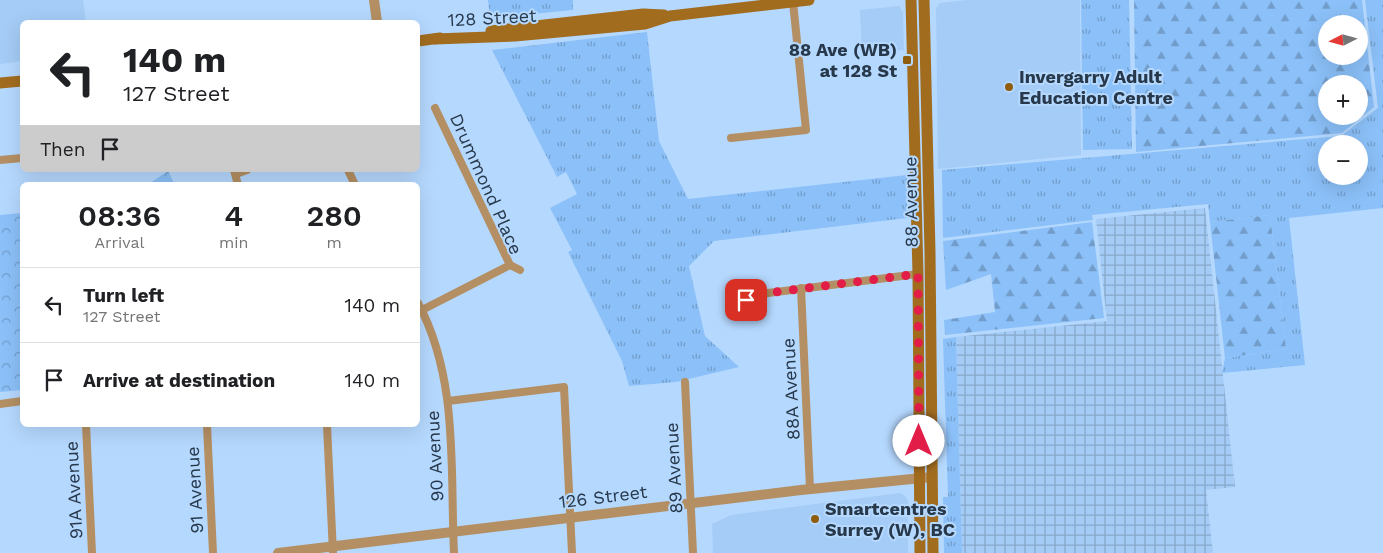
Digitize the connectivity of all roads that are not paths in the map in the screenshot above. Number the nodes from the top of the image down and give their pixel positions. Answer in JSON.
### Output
{"nodes":[{"id":1,"x":374,"y":0,"type":"edge"},
{"id":2,"x":809,"y":0,"type":"edge"},
{"id":3,"x":911,"y":0,"type":"edge"},
{"id":4,"x":924,"y":0,"type":"edge"},
{"id":5,"x":793,"y":2,"type":"junction"},
{"id":6,"x":377,"y":20,"type":"edge"},
{"id":7,"x":420,"y":41,"type":"edge"},
{"id":8,"x":20,"y":81,"type":"edge"},
{"id":9,"x":0,"y":83,"type":"edge"},
{"id":10,"x":435,"y":108,"type":"dead end"},
{"id":11,"x":731,"y":138,"type":"dead end"},
{"id":12,"x":20,"y":158,"type":"edge"},
{"id":13,"x":0,"y":160,"type":"edge"},
{"id":14,"x":510,"y":265,"type":"junction"},
{"id":15,"x":520,"y":270,"type":"dead end"},
{"id":16,"x":918,"y":274,"type":"junction"},
{"id":17,"x":801,"y":288,"type":"junction"},
{"id":18,"x":746,"y":300,"type":"dead end"},
{"id":19,"x":420,"y":307,"type":"edge"},
{"id":20,"x":685,"y":382,"type":"dead end"},
{"id":21,"x":448,"y":401,"type":"junction"},
{"id":22,"x":20,"y":402,"type":"edge"},
{"id":23,"x":0,"y":404,"type":"edge"},
{"id":24,"x":86,"y":427,"type":"edge"},
{"id":25,"x":207,"y":427,"type":"edge"},
{"id":26,"x":327,"y":427,"type":"edge"},
{"id":27,"x":932,"y":477,"type":"junction"},
{"id":28,"x":919,"y":478,"type":"junction"},
{"id":29,"x":810,"y":489,"type":"junction"},
{"id":30,"x":692,"y":503,"type":"junction"},
{"id":31,"x":571,"y":518,"type":"junction"},
{"id":32,"x":453,"y":531,"type":"junction"},
{"id":33,"x":332,"y":549,"type":"edge"},
{"id":34,"x":92,"y":553,"type":"edge"},
{"id":35,"x":213,"y":553,"type":"edge"},
{"id":36,"x":278,"y":553,"type":"edge"},
{"id":37,"x":454,"y":553,"type":"edge"},
{"id":38,"x":572,"y":553,"type":"edge"},
{"id":39,"x":693,"y":553,"type":"edge"},
{"id":40,"x":920,"y":553,"type":"edge"},
{"id":41,"x":933,"y":553,"type":"edge"}],
"edges":[{"from":1,"to":6,"type":"street"},
{"from":2,"to":5,"type":"main road","name":"128 Street"},
{"from":3,"to":16,"type":"main road","name":"88 Avenue"},
{"from":4,"to":27,"type":"main road","name":"88 Avenue"},
{"from":5,"to":7,"type":"main road","name":"128 Street"},
{"from":5,"to":11,"type":"street"},
{"from":8,"to":9,"type":"main road"},
{"from":10,"to":14,"type":"street","name":"Drummond Place"},
{"from":12,"to":13,"type":"street"},
{"from":14,"to":15,"type":"street"},
{"from":14,"to":19,"type":"street","name":"Drummond Place"},
{"from":16,"to":17,"type":"street"},
{"from":16,"to":28,"type":"main road","name":"88 Avenue"},
{"from":17,"to":18,"type":"street"},
{"from":17,"to":29,"type":"street","name":"88A Avenue"},
{"from":19,"to":21,"type":"street","name":"90 Avenue"},
{"from":20,"to":30,"type":"street","name":"89 Avenue"},
{"from":21,"to":31,"type":"street"},
{"from":21,"to":32,"type":"street","name":"90 Avenue"},
{"from":22,"to":23,"type":"street"},
{"from":24,"to":34,"type":"street","name":"91A Avenue"},
{"from":25,"to":35,"type":"street","name":"91 Avenue"},
{"from":26,"to":33,"type":"street"},
{"from":27,"to":28,"type":"street","name":"126 Street"},
{"from":27,"to":41,"type":"main road","name":"88 Avenue"},
{"from":28,"to":29,"type":"street","name":"126 Street"},
{"from":28,"to":40,"type":"main road","name":"88 Avenue"},
{"from":29,"to":30,"type":"street","name":"126 Street"},
{"from":30,"to":31,"type":"street","name":"126 Street"},
{"from":30,"to":39,"type":"street","name":"89 Avenue"},
{"from":31,"to":32,"type":"street","name":"126 Street"},
{"from":31,"to":38,"type":"street"},
{"from":32,"to":33,"type":"street","name":"126 Street"},
{"from":32,"to":37,"type":"street","name":"90 Avenue"},
{"from":33,"to":36,"type":"street","name":"126 Street"}]}
